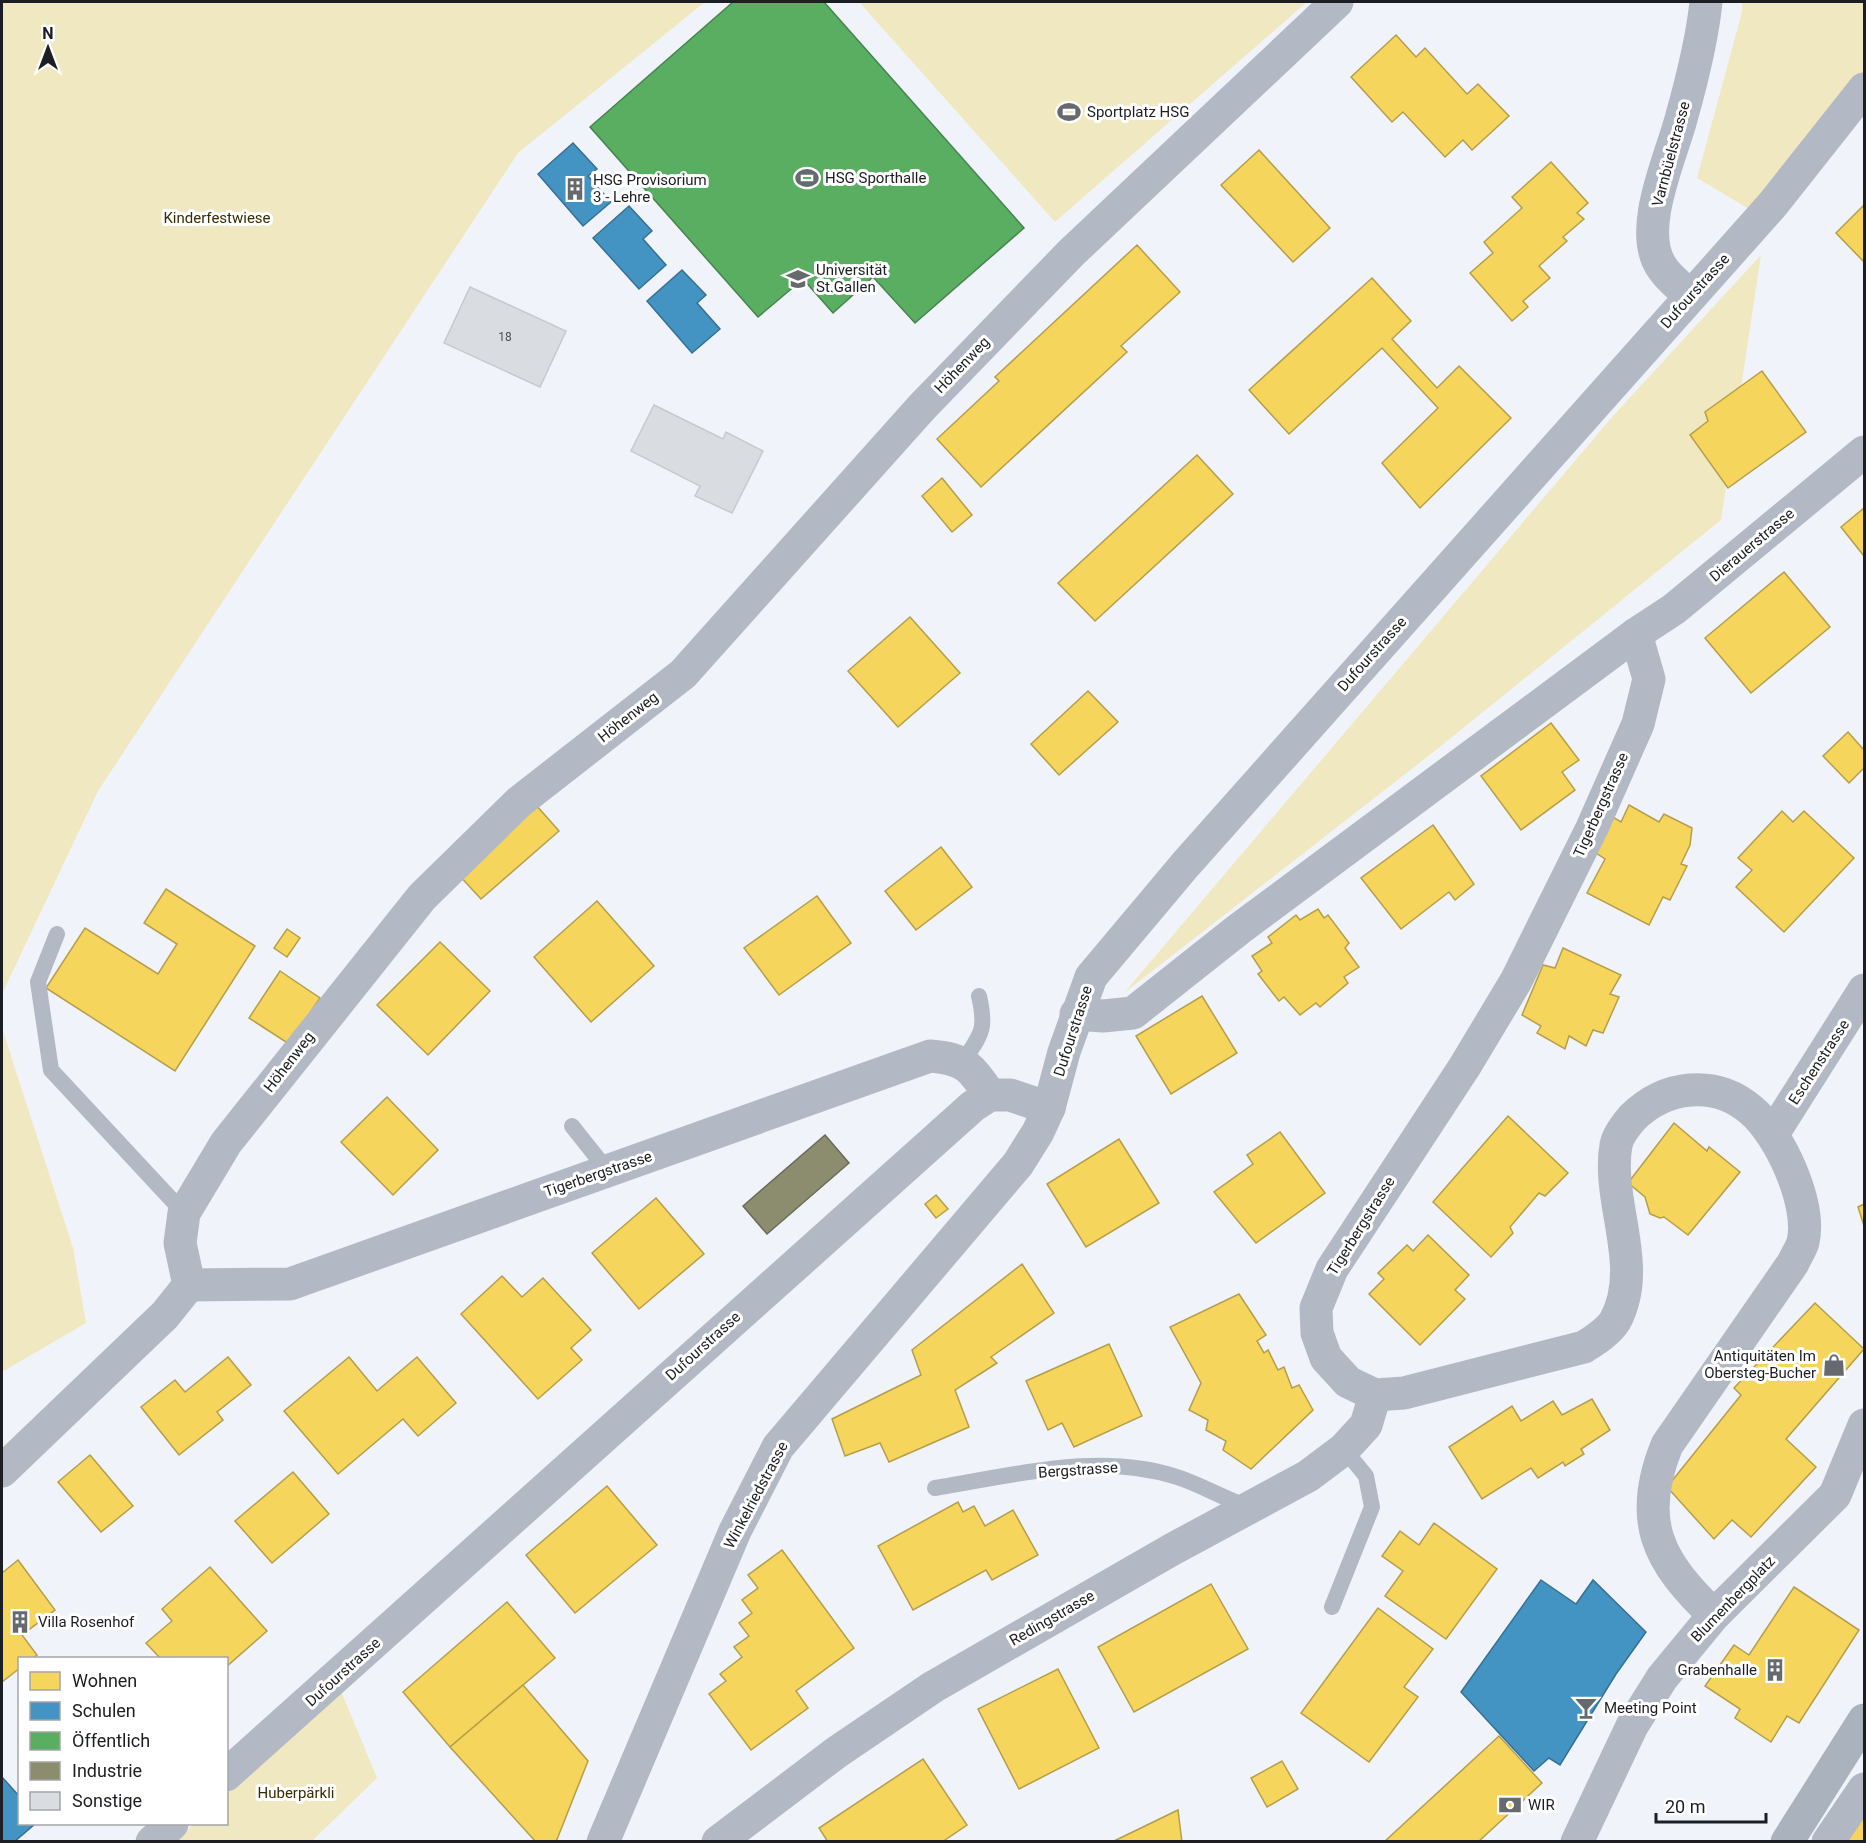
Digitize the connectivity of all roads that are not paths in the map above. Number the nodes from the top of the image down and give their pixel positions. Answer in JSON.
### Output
{"nodes":[{"id":1,"x":1337,"y":2,"type":"edge"},
{"id":2,"x":1706,"y":2,"type":"edge"},
{"id":3,"x":1864,"y":89,"type":"edge"},
{"id":4,"x":1690,"y":296,"type":"junction"},
{"id":5,"x":1864,"y":452,"type":"edge"},
{"id":6,"x":1636,"y":634,"type":"junction"},
{"id":7,"x":57,"y":934,"type":"dead end"},
{"id":8,"x":1864,"y":990,"type":"edge"},
{"id":9,"x":979,"y":996,"type":"dead end"},
{"id":10,"x":1076,"y":1014,"type":"junction"},
{"id":11,"x":962,"y":1063,"type":"junction"},
{"id":12,"x":990,"y":1095,"type":"junction"},
{"id":13,"x":1049,"y":1108,"type":"junction"},
{"id":14,"x":572,"y":1126,"type":"dead end"},
{"id":15,"x":1773,"y":1134,"type":"junction"},
{"id":16,"x":607,"y":1170,"type":"junction"},
{"id":17,"x":184,"y":1213,"type":"junction"},
{"id":18,"x":189,"y":1285,"type":"junction"},
{"id":19,"x":1375,"y":1395,"type":"junction"},
{"id":20,"x":1864,"y":1425,"type":"edge"},
{"id":21,"x":1344,"y":1449,"type":"junction"},
{"id":22,"x":2,"y":1471,"type":"edge"},
{"id":23,"x":935,"y":1488,"type":"dead end"},
{"id":24,"x":1251,"y":1508,"type":"junction"},
{"id":25,"x":1332,"y":1607,"type":"dead end"},
{"id":26,"x":1714,"y":1615,"type":"junction"},
{"id":27,"x":1864,"y":1719,"type":"edge"},
{"id":28,"x":228,"y":1773,"type":"edge"},
{"id":29,"x":1864,"y":1789,"type":"edge"},
{"id":30,"x":171,"y":1825,"type":"edge"},
{"id":31,"x":152,"y":1842,"type":"edge"},
{"id":32,"x":603,"y":1842,"type":"edge"},
{"id":33,"x":718,"y":1842,"type":"edge"},
{"id":34,"x":1577,"y":1842,"type":"edge"},
{"id":35,"x":1787,"y":1842,"type":"edge"},
{"id":36,"x":1828,"y":1842,"type":"edge"}],
"edges":[{"from":1,"to":17,"type":"street","name":"Höhenweg"},
{"from":2,"to":4,"type":"street","name":"Varnbüelstrasse"},
{"from":3,"to":4,"type":"street","name":"Dufourstrasse"},
{"from":4,"to":10,"type":"street","name":"Dufourstrasse"},
{"from":5,"to":6,"type":"street","name":"Dierauerstrasse"},
{"from":6,"to":10,"type":"street"},
{"from":6,"to":19,"type":"street","name":"Tigerbergstrasse"},
{"from":7,"to":17,"type":"lane"},
{"from":8,"to":15,"type":"street","name":"Eschenstrasse"},
{"from":9,"to":11,"type":"lane"},
{"from":10,"to":13,"type":"street","name":"Dufourstrasse"},
{"from":11,"to":12,"type":"street"},
{"from":11,"to":16,"type":"street","name":"Tigerbergstrasse"},
{"from":12,"to":13,"type":"street"},
{"from":12,"to":28,"type":"street","name":"Dufourstrasse"},
{"from":13,"to":32,"type":"street","name":"Winkelriedstrasse"},
{"from":14,"to":16,"type":"lane"},
{"from":15,"to":19,"type":"street","name":"Tigerbergstrasse"},
{"from":15,"to":26,"type":"street","name":"Tigerbergstrasse"},
{"from":16,"to":18,"type":"street","name":"Tigerbergstrasse"},
{"from":17,"to":18,"type":"street","name":"Höhenweg"},
{"from":18,"to":22,"type":"street"},
{"from":19,"to":21,"type":"street","name":"Redingstrasse"},
{"from":20,"to":26,"type":"street","name":"Blumenbergplatz"},
{"from":21,"to":24,"type":"street","name":"Redingstrasse"},
{"from":21,"to":25,"type":"lane"},
{"from":23,"to":24,"type":"lane","name":"Bergstrasse"},
{"from":24,"to":33,"type":"street","name":"Redingstrasse"},
{"from":26,"to":34,"type":"street","name":"Blumenbergplatz"},
{"from":27,"to":35,"type":"main road"},
{"from":29,"to":36,"type":"main road"},
{"from":30,"to":31,"type":"street"}]}
